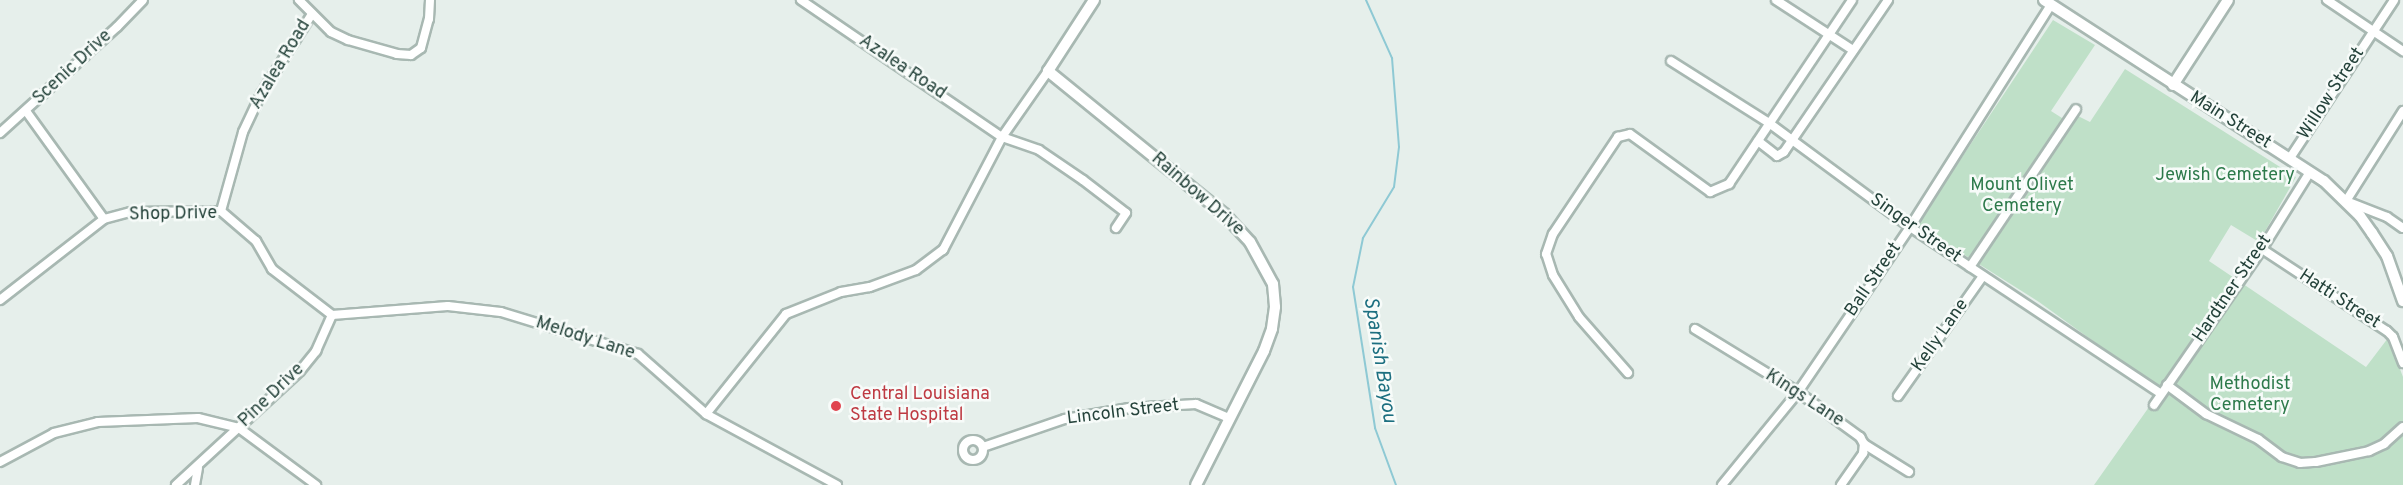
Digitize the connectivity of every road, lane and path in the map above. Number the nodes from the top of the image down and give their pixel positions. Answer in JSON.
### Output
{"nodes":[{"id":1,"x":143,"y":0,"type":"edge"},
{"id":2,"x":299,"y":0,"type":"edge"},
{"id":3,"x":430,"y":0,"type":"edge"},
{"id":4,"x":801,"y":0,"type":"edge"},
{"id":5,"x":1094,"y":0,"type":"edge"},
{"id":6,"x":1776,"y":0,"type":"edge"},
{"id":7,"x":1852,"y":0,"type":"edge"},
{"id":8,"x":1888,"y":0,"type":"edge"},
{"id":9,"x":2228,"y":0,"type":"edge"},
{"id":10,"x":2327,"y":0,"type":"edge"},
{"id":11,"x":2394,"y":0,"type":"edge"},
{"id":12,"x":2048,"y":2,"type":"edge"},
{"id":13,"x":312,"y":14,"type":"junction"},
{"id":14,"x":2373,"y":31,"type":"junction"},
{"id":15,"x":1828,"y":34,"type":"junction"},
{"id":16,"x":1853,"y":50,"type":"junction"},
{"id":17,"x":2403,"y":51,"type":"edge"},
{"id":18,"x":1671,"y":61,"type":"dead end"},
{"id":19,"x":1048,"y":71,"type":"junction"},
{"id":20,"x":2174,"y":85,"type":"junction"},
{"id":21,"x":2076,"y":109,"type":"dead end"},
{"id":22,"x":26,"y":111,"type":"junction"},
{"id":23,"x":2403,"y":111,"type":"edge"},
{"id":24,"x":1769,"y":123,"type":"junction"},
{"id":25,"x":0,"y":132,"type":"edge"},
{"id":26,"x":1002,"y":137,"type":"junction"},
{"id":27,"x":1792,"y":140,"type":"junction"},
{"id":28,"x":1758,"y":141,"type":"junction"},
{"id":29,"x":2290,"y":158,"type":"junction"},
{"id":30,"x":2310,"y":172,"type":"junction"},
{"id":31,"x":2346,"y":201,"type":"junction"},
{"id":32,"x":221,"y":211,"type":"junction"},
{"id":33,"x":104,"y":219,"type":"junction"},
{"id":34,"x":1910,"y":227,"type":"junction"},
{"id":35,"x":1116,"y":228,"type":"dead end"},
{"id":36,"x":2403,"y":228,"type":"edge"},
{"id":37,"x":2262,"y":249,"type":"junction"},
{"id":38,"x":1970,"y":267,"type":"junction"},
{"id":39,"x":1983,"y":276,"type":"junction"},
{"id":40,"x":2400,"y":283,"type":"edge"},
{"id":41,"x":0,"y":300,"type":"edge"},
{"id":42,"x":2403,"y":301,"type":"edge"},
{"id":43,"x":332,"y":315,"type":"junction"},
{"id":44,"x":1695,"y":329,"type":"dead end"},
{"id":45,"x":2403,"y":363,"type":"edge"},
{"id":46,"x":1628,"y":373,"type":"dead end"},
{"id":47,"x":2167,"y":386,"type":"junction"},
{"id":48,"x":1798,"y":392,"type":"junction"},
{"id":49,"x":2161,"y":394,"type":"junction"},
{"id":50,"x":1898,"y":396,"type":"dead end"},
{"id":51,"x":2154,"y":405,"type":"dead end"},
{"id":52,"x":706,"y":414,"type":"junction"},
{"id":53,"x":1229,"y":418,"type":"junction"},
{"id":54,"x":2403,"y":427,"type":"edge"},
{"id":55,"x":239,"y":428,"type":"junction"},
{"id":56,"x":1864,"y":444,"type":"junction"},
{"id":57,"x":983,"y":447,"type":"dead end"},
{"id":58,"x":0,"y":462,"type":"edge"},
{"id":59,"x":198,"y":468,"type":"junction"},
{"id":60,"x":1909,"y":472,"type":"dead end"},
{"id":61,"x":176,"y":485,"type":"edge"},
{"id":62,"x":195,"y":485,"type":"edge"},
{"id":63,"x":316,"y":485,"type":"edge"},
{"id":64,"x":837,"y":485,"type":"edge"},
{"id":65,"x":1196,"y":485,"type":"edge"},
{"id":66,"x":1722,"y":485,"type":"edge"},
{"id":67,"x":1841,"y":485,"type":"edge"}],
"edges":[{"from":1,"to":22,"type":"street","name":"Scenic Drive"},
{"from":2,"to":13,"type":"street"},
{"from":3,"to":13,"type":"street","name":"Azalea Road"},
{"from":4,"to":26,"type":"street","name":"Azalea Road"},
{"from":5,"to":19,"type":"street"},
{"from":6,"to":15,"type":"street"},
{"from":7,"to":15,"type":"street"},
{"from":8,"to":16,"type":"street"},
{"from":9,"to":20,"type":"street"},
{"from":10,"to":14,"type":"street"},
{"from":11,"to":14,"type":"street","name":"Willow Street"},
{"from":12,"to":20,"type":"street","name":"Main Street"},
{"from":12,"to":34,"type":"street","name":"Ball Street"},
{"from":13,"to":32,"type":"street","name":"Azalea Road"},
{"from":14,"to":17,"type":"street"},
{"from":14,"to":29,"type":"street","name":"Willow Street"},
{"from":15,"to":16,"type":"street"},
{"from":15,"to":24,"type":"street"},
{"from":16,"to":27,"type":"street"},
{"from":18,"to":24,"type":"street","name":"Singer Street"},
{"from":19,"to":26,"type":"street"},
{"from":19,"to":53,"type":"street","name":"Rainbow Drive"},
{"from":20,"to":29,"type":"street","name":"Main Street"},
{"from":21,"to":38,"type":"street"},
{"from":22,"to":25,"type":"street","name":"Scenic Drive"},
{"from":22,"to":33,"type":"street"},
{"from":23,"to":31,"type":"street"},
{"from":24,"to":27,"type":"street","name":"Singer Street"},
{"from":24,"to":28,"type":"street"},
{"from":26,"to":35,"type":"street","name":"Azalea Road"},
{"from":26,"to":52,"type":"street"},
{"from":27,"to":28,"type":"street"},
{"from":27,"to":34,"type":"street","name":"Singer Street"},
{"from":28,"to":46,"type":"street"},
{"from":29,"to":30,"type":"street","name":"Main Street"},
{"from":30,"to":31,"type":"street","name":"Main Street"},
{"from":30,"to":37,"type":"street","name":"Hardtner Street"},
{"from":31,"to":36,"type":"street"},
{"from":31,"to":40,"type":"street","name":"Main Street"},
{"from":32,"to":33,"type":"street","name":"Shop Drive"},
{"from":32,"to":43,"type":"street","name":"Shop Drive"},
{"from":33,"to":41,"type":"street","name":"Shop Drive"},
{"from":34,"to":38,"type":"street","name":"Singer Street"},
{"from":34,"to":48,"type":"street","name":"Ball Street"},
{"from":37,"to":45,"type":"street","name":"Hatti Street"},
{"from":37,"to":47,"type":"street","name":"Hardtner Street"},
{"from":38,"to":39,"type":"street","name":"Singer Street"},
{"from":39,"to":49,"type":"street","name":"Singer Street"},
{"from":39,"to":50,"type":"street","name":"Kelly Lane"},
{"from":40,"to":42,"type":"street","name":"Main Street"},
{"from":43,"to":52,"type":"street","name":"Melody Lane"},
{"from":43,"to":55,"type":"street","name":"Pine Drive"},
{"from":44,"to":48,"type":"street","name":"Kings Lane"},
{"from":47,"to":49,"type":"street","name":"Hardtner Street"},
{"from":47,"to":54,"type":"street"},
{"from":48,"to":56,"type":"street","name":"Kings Lane"},
{"from":48,"to":66,"type":"street","name":"Ball Street"},
{"from":49,"to":51,"type":"street","name":"Hardtner Street"},
{"from":52,"to":64,"type":"street","name":"Melody Lane"},
{"from":53,"to":57,"type":"street","name":"Lincoln Street"},
{"from":53,"to":65,"type":"street","name":"Rainbow Drive"},
{"from":55,"to":58,"type":"street"},
{"from":55,"to":59,"type":"street","name":"Pine Drive"},
{"from":55,"to":63,"type":"street"},
{"from":56,"to":60,"type":"street","name":"Kings Lane"},
{"from":56,"to":67,"type":"street"},
{"from":59,"to":61,"type":"street","name":"Pine Drive"},
{"from":59,"to":62,"type":"street"}]}
